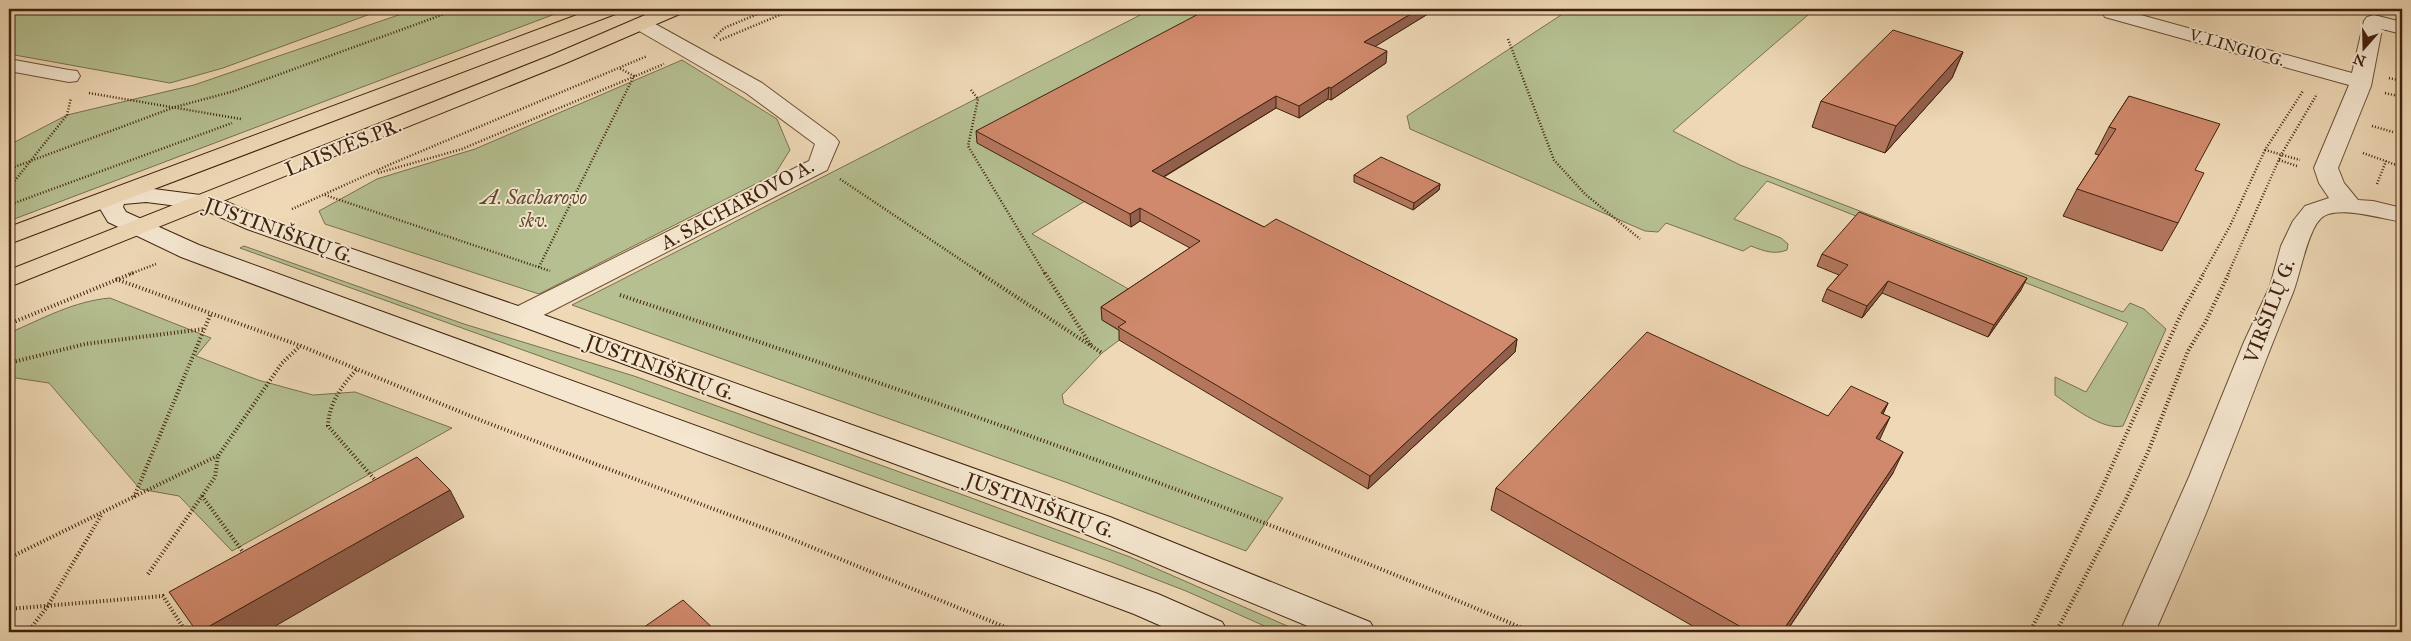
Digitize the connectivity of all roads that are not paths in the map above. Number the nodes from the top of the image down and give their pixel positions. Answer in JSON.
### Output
{"nodes":[{"id":1,"x":611,"y":9,"type":"edge"},
{"id":2,"x":675,"y":9,"type":"edge"},
{"id":3,"x":2112,"y":12,"type":"dead end"},
{"id":4,"x":641,"y":24,"type":"junction"},
{"id":5,"x":2402,"y":28,"type":"edge"},
{"id":6,"x":9,"y":64,"type":"edge"},
{"id":7,"x":2361,"y":82,"type":"junction"},
{"id":8,"x":74,"y":86,"type":"road end"},
{"id":9,"x":114,"y":197,"type":"junction"},
{"id":10,"x":207,"y":202,"type":"junction"},
{"id":11,"x":2349,"y":205,"type":"junction"},
{"id":12,"x":2402,"y":215,"type":"edge"},
{"id":13,"x":140,"y":228,"type":"junction"},
{"id":14,"x":9,"y":236,"type":"edge"},
{"id":15,"x":9,"y":279,"type":"edge"},
{"id":16,"x":520,"y":316,"type":"junction"},
{"id":17,"x":1210,"y":632,"type":"edge"},
{"id":18,"x":1358,"y":632,"type":"edge"},
{"id":19,"x":2138,"y":632,"type":"edge"}],
"edges":[{"from":1,"to":9,"type":"main road","name":"LAISVĖS PR."},
{"from":2,"to":4,"type":"main road","name":"LAISVĖS PR."},
{"from":3,"to":7,"type":"main road","name":"V. LINGIO G."},
{"from":4,"to":10,"type":"main road","name":"LAISVĖS PR."},
{"from":4,"to":16,"type":"main road","name":"A. SACHAROVO A."},
{"from":5,"to":7,"type":"main road"},
{"from":6,"to":8,"type":"main road"},
{"from":7,"to":11,"type":"main road"},
{"from":9,"to":10,"type":"main road","name":"JUSTINIŠKIŲ G."},
{"from":9,"to":13,"type":"main road"},
{"from":9,"to":14,"type":"main road","name":"LAISVĖS PR."},
{"from":10,"to":13,"type":"main road","name":"LAISVĖS PR."},
{"from":10,"to":16,"type":"main road","name":"JUSTINIŠKIŲ G."},
{"from":11,"to":12,"type":"main road","name":"VIRŠILŲ G."},
{"from":11,"to":19,"type":"main road","name":"VIRŠILŲ G."},
{"from":13,"to":15,"type":"main road","name":"LAISVĖS PR."},
{"from":13,"to":17,"type":"main road"},
{"from":16,"to":18,"type":"main road","name":"JUSTINIŠKIŲ G."}]}
